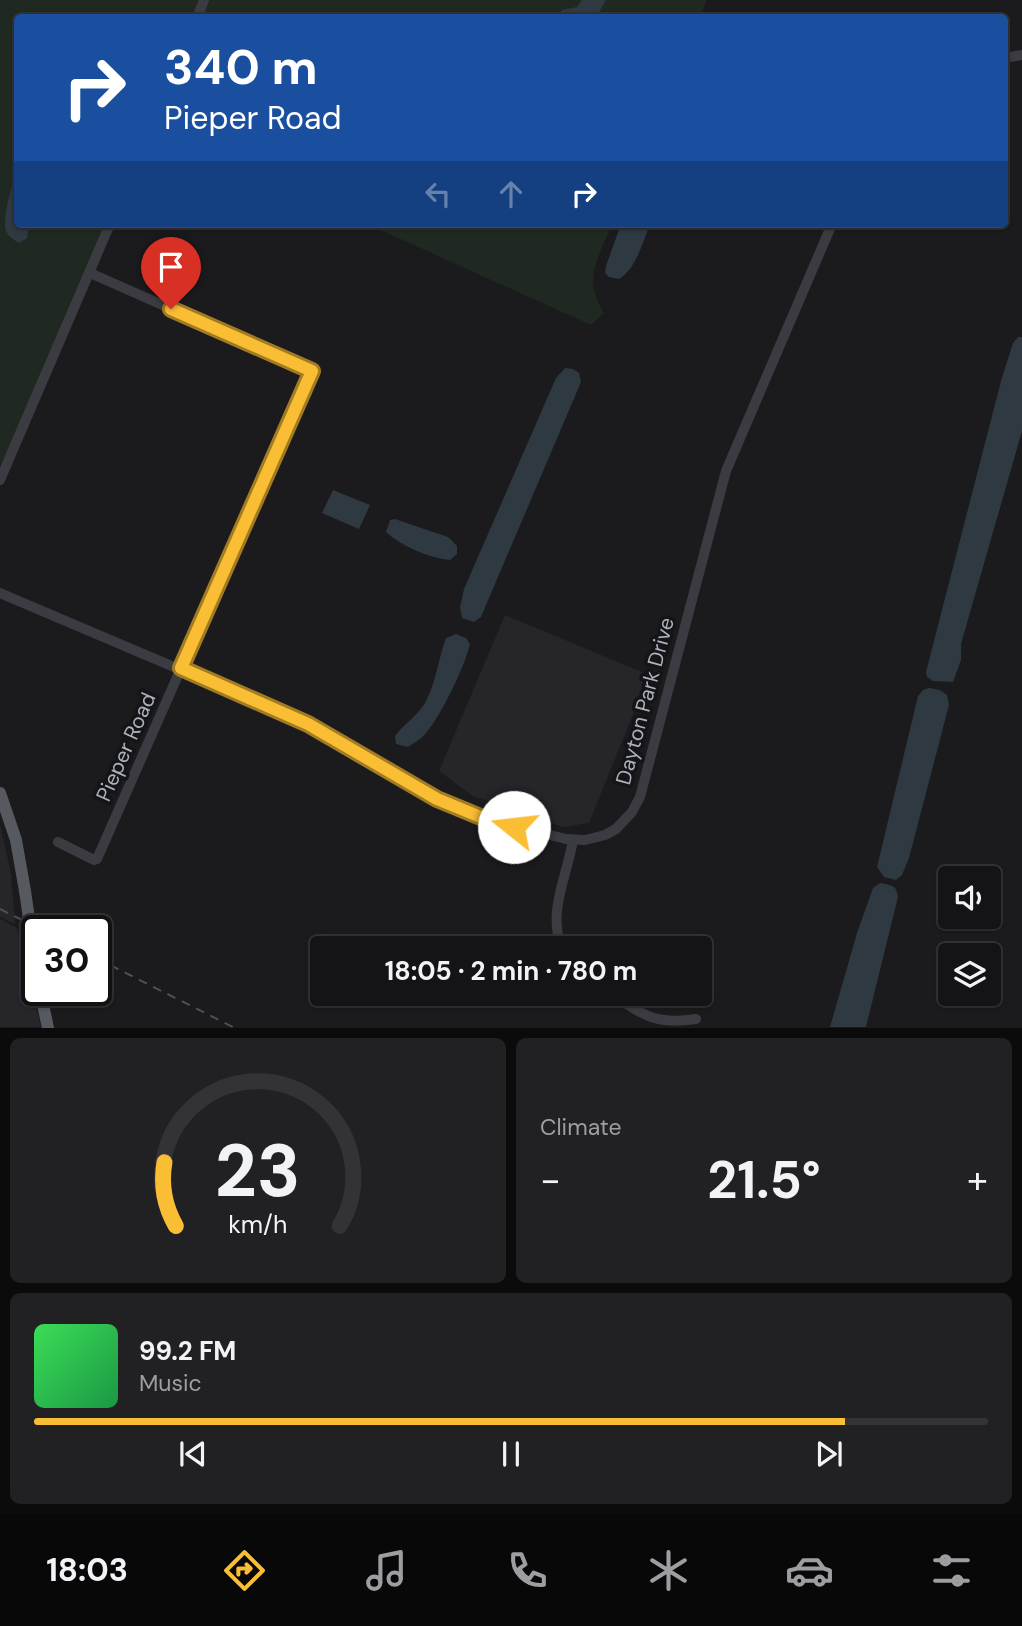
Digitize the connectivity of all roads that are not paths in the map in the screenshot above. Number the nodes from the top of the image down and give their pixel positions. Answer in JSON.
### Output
{"nodes":[{"id":1,"x":108,"y":228,"type":"edge"},
{"id":2,"x":830,"y":228,"type":"edge"},
{"id":3,"x":90,"y":273,"type":"junction"},
{"id":4,"x":0,"y":480,"type":"edge"},
{"id":5,"x":0,"y":593,"type":"edge"},
{"id":6,"x":181,"y":668,"type":"junction"},
{"id":7,"x":0,"y":793,"type":"edge"},
{"id":8,"x":573,"y":840,"type":"junction"},
{"id":9,"x":58,"y":842,"type":"dead end"},
{"id":10,"x":28,"y":915,"type":"edge"},
{"id":11,"x":558,"y":936,"type":"edge"},
{"id":12,"x":43,"y":1006,"type":"edge"},
{"id":13,"x":630,"y":1006,"type":"edge"},
{"id":14,"x":696,"y":1019,"type":"dead end"},
{"id":15,"x":48,"y":1027,"type":"edge"}],
"edges":[{"from":1,"to":3,"type":"street"},
{"from":2,"to":8,"type":"street","name":"Dayton Park Drive"},
{"from":3,"to":4,"type":"street"},
{"from":3,"to":6,"type":"street","name":"Pieper Road"},
{"from":5,"to":6,"type":"street","name":"Dayton Park Drive"},
{"from":6,"to":8,"type":"street","name":"Dayton Park Drive"},
{"from":6,"to":9,"type":"street","name":"Pieper Road"},
{"from":7,"to":10,"type":"main road","bridge":true},
{"from":8,"to":11,"type":"street"},
{"from":12,"to":15,"type":"main road"},
{"from":13,"to":14,"type":"street"}]}
